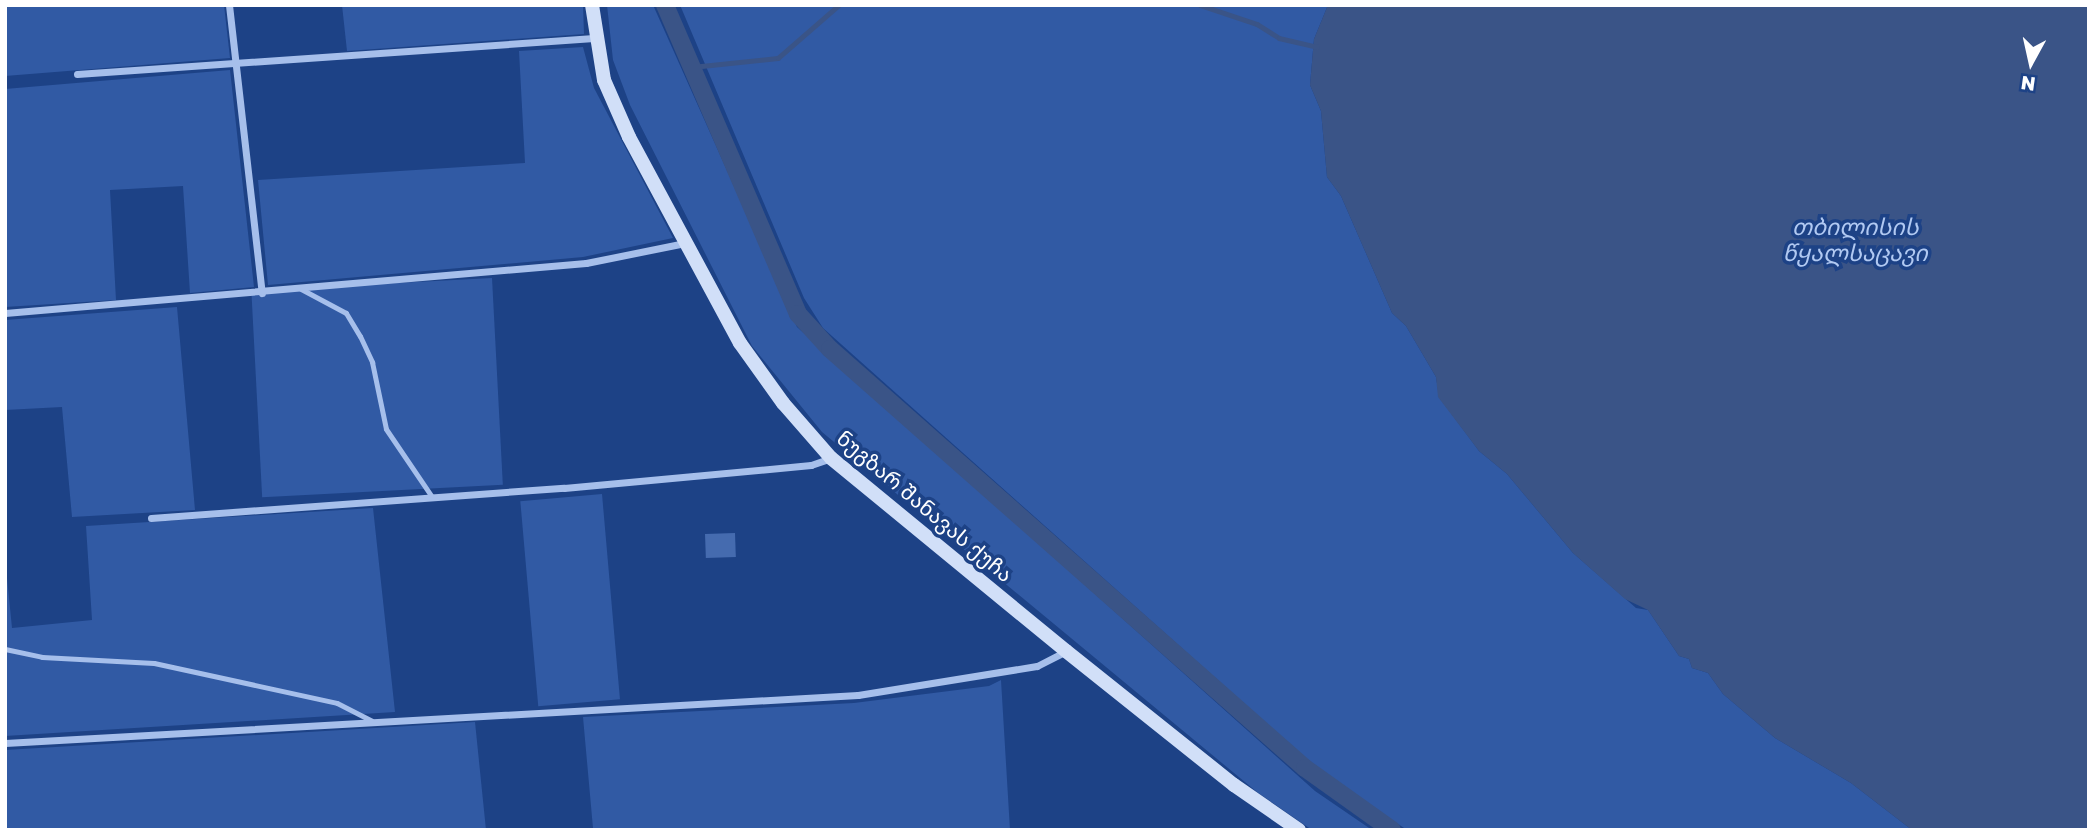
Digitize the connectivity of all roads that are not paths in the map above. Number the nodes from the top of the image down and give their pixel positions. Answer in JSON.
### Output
{"nodes":[{"id":1,"x":229,"y":5,"type":"edge"},
{"id":2,"x":592,"y":5,"type":"edge"},
{"id":3,"x":594,"y":38,"type":"junction"},
{"id":4,"x":236,"y":63,"type":"junction"},
{"id":5,"x":77,"y":74,"type":"dead end"},
{"id":6,"x":685,"y":243,"type":"junction"},
{"id":7,"x":301,"y":289,"type":"junction"},
{"id":8,"x":262,"y":293,"type":"junction"},
{"id":9,"x":5,"y":313,"type":"edge"},
{"id":10,"x":831,"y":458,"type":"junction"},
{"id":11,"x":432,"y":497,"type":"junction"},
{"id":12,"x":151,"y":518,"type":"dead end"},
{"id":13,"x":5,"y":649,"type":"edge"},
{"id":14,"x":1066,"y":651,"type":"junction"},
{"id":15,"x":372,"y":721,"type":"junction"},
{"id":16,"x":5,"y":743,"type":"edge"},
{"id":17,"x":1299,"y":830,"type":"edge"}],
"edges":[{"from":1,"to":4,"type":"street"},
{"from":2,"to":3,"type":"main road","name":"ნუგზარ შანავას ქუჩა"},
{"from":3,"to":4,"type":"street"},
{"from":3,"to":6,"type":"main road","name":"ნუგზარ შანავას ქუჩა"},
{"from":4,"to":5,"type":"street"},
{"from":4,"to":8,"type":"street"},
{"from":6,"to":7,"type":"street"},
{"from":6,"to":10,"type":"main road","name":"ნუგზარ შანავას ქუჩა"},
{"from":7,"to":8,"type":"street"},
{"from":7,"to":11,"type":"lane"},
{"from":8,"to":9,"type":"street"},
{"from":10,"to":11,"type":"street"},
{"from":10,"to":14,"type":"main road","name":"ნუგზარ შანავას ქუჩა"},
{"from":11,"to":12,"type":"street"},
{"from":13,"to":15,"type":"lane"},
{"from":14,"to":15,"type":"street"},
{"from":14,"to":17,"type":"main road","name":"ნუგზარ შანავას ქუჩა"},
{"from":15,"to":16,"type":"street"}]}
